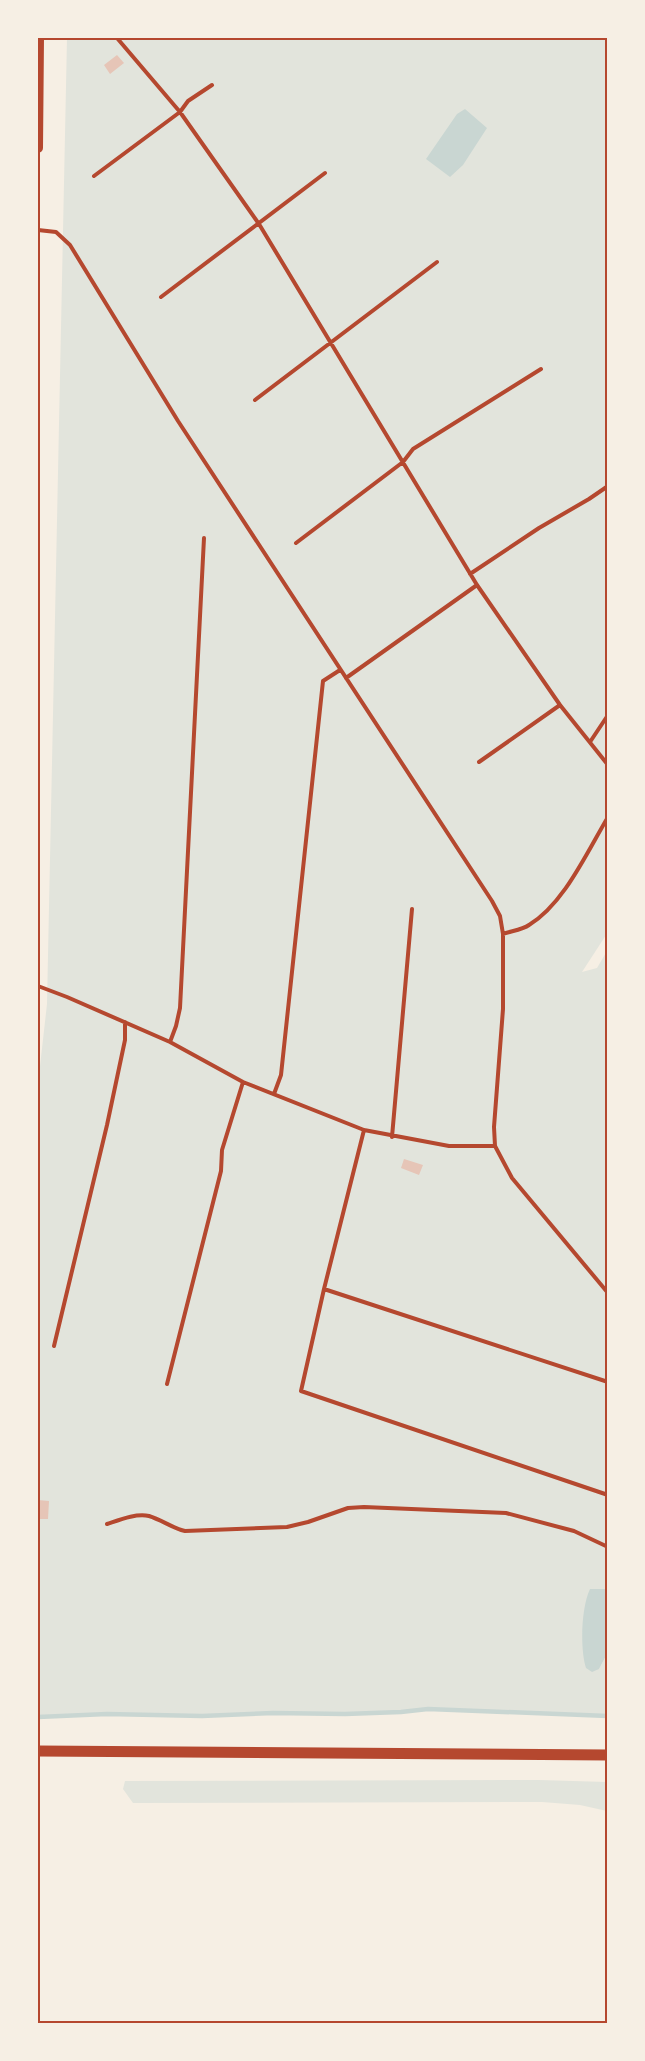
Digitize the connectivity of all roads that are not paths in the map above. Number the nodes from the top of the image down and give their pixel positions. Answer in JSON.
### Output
{"nodes":[{"id":1,"x":39,"y":38,"type":"edge"},
{"id":2,"x":117,"y":38,"type":"edge"},
{"id":3,"x":212,"y":85,"type":"dead end"},
{"id":4,"x":180,"y":112,"type":"junction"},
{"id":5,"x":38,"y":140,"type":"edge"},
{"id":6,"x":38,"y":148,"type":"edge"},
{"id":7,"x":325,"y":173,"type":"dead end"},
{"id":8,"x":94,"y":176,"type":"dead end"},
{"id":9,"x":259,"y":224,"type":"junction"},
{"id":10,"x":38,"y":230,"type":"edge"},
{"id":11,"x":437,"y":262,"type":"dead end"},
{"id":12,"x":161,"y":297,"type":"dead end"},
{"id":13,"x":330,"y":342,"type":"junction"},
{"id":14,"x":541,"y":369,"type":"dead end"},
{"id":15,"x":255,"y":400,"type":"dead end"},
{"id":16,"x":402,"y":462,"type":"junction"},
{"id":17,"x":608,"y":486,"type":"edge"},
{"id":18,"x":204,"y":538,"type":"dead end"},
{"id":19,"x":296,"y":544,"type":"dead end"},
{"id":20,"x":470,"y":574,"type":"junction"},
{"id":21,"x":477,"y":585,"type":"junction"},
{"id":22,"x":340,"y":670,"type":"junction"},
{"id":23,"x":346,"y":678,"type":"junction"},
{"id":24,"x":560,"y":705,"type":"junction"},
{"id":25,"x":608,"y":715,"type":"edge"},
{"id":26,"x":590,"y":742,"type":"junction"},
{"id":27,"x":479,"y":762,"type":"dead end"},
{"id":28,"x":608,"y":764,"type":"edge"},
{"id":29,"x":608,"y":817,"type":"edge"},
{"id":30,"x":412,"y":909,"type":"dead end"},
{"id":31,"x":503,"y":934,"type":"junction"},
{"id":32,"x":38,"y":986,"type":"edge"},
{"id":33,"x":125,"y":1022,"type":"junction"},
{"id":34,"x":170,"y":1042,"type":"junction"},
{"id":35,"x":243,"y":1082,"type":"junction"},
{"id":36,"x":274,"y":1094,"type":"junction"},
{"id":37,"x":364,"y":1130,"type":"junction"},
{"id":38,"x":392,"y":1136,"type":"junction"},
{"id":39,"x":495,"y":1146,"type":"junction"},
{"id":40,"x":324,"y":1289,"type":"junction"},
{"id":41,"x":608,"y":1293,"type":"edge"},
{"id":42,"x":54,"y":1346,"type":"dead end"},
{"id":43,"x":608,"y":1382,"type":"edge"},
{"id":44,"x":167,"y":1384,"type":"dead end"},
{"id":45,"x":608,"y":1495,"type":"edge"},
{"id":46,"x":106,"y":1524,"type":"dead end"},
{"id":47,"x":608,"y":1547,"type":"edge"},
{"id":48,"x":38,"y":1751,"type":"edge"},
{"id":49,"x":608,"y":1755,"type":"edge"}],
"edges":[{"from":1,"to":5,"type":"main road"},
{"from":2,"to":4,"type":"lane"},
{"from":3,"to":4,"type":"lane"},
{"from":4,"to":8,"type":"lane"},
{"from":4,"to":9,"type":"lane"},
{"from":5,"to":6,"type":"main road"},
{"from":7,"to":9,"type":"lane"},
{"from":9,"to":12,"type":"lane"},
{"from":9,"to":13,"type":"lane"},
{"from":10,"to":22,"type":"lane"},
{"from":11,"to":13,"type":"lane"},
{"from":13,"to":15,"type":"lane"},
{"from":13,"to":16,"type":"lane"},
{"from":14,"to":16,"type":"lane"},
{"from":16,"to":19,"type":"lane"},
{"from":16,"to":20,"type":"lane"},
{"from":17,"to":20,"type":"lane"},
{"from":18,"to":34,"type":"lane"},
{"from":20,"to":21,"type":"lane"},
{"from":21,"to":23,"type":"lane"},
{"from":21,"to":24,"type":"lane"},
{"from":22,"to":23,"type":"lane"},
{"from":22,"to":36,"type":"lane"},
{"from":23,"to":31,"type":"lane"},
{"from":24,"to":26,"type":"lane"},
{"from":24,"to":27,"type":"lane"},
{"from":25,"to":26,"type":"lane"},
{"from":26,"to":28,"type":"lane"},
{"from":29,"to":31,"type":"lane"},
{"from":30,"to":38,"type":"lane"},
{"from":31,"to":39,"type":"lane"},
{"from":32,"to":33,"type":"lane"},
{"from":33,"to":34,"type":"lane"},
{"from":33,"to":42,"type":"lane"},
{"from":34,"to":35,"type":"lane"},
{"from":35,"to":36,"type":"lane"},
{"from":35,"to":44,"type":"lane"},
{"from":36,"to":37,"type":"lane"},
{"from":37,"to":38,"type":"lane"},
{"from":37,"to":40,"type":"lane"},
{"from":38,"to":39,"type":"lane"},
{"from":39,"to":41,"type":"lane"},
{"from":40,"to":43,"type":"lane"},
{"from":40,"to":45,"type":"lane"},
{"from":46,"to":47,"type":"lane"},
{"from":48,"to":49,"type":"main road"}]}
